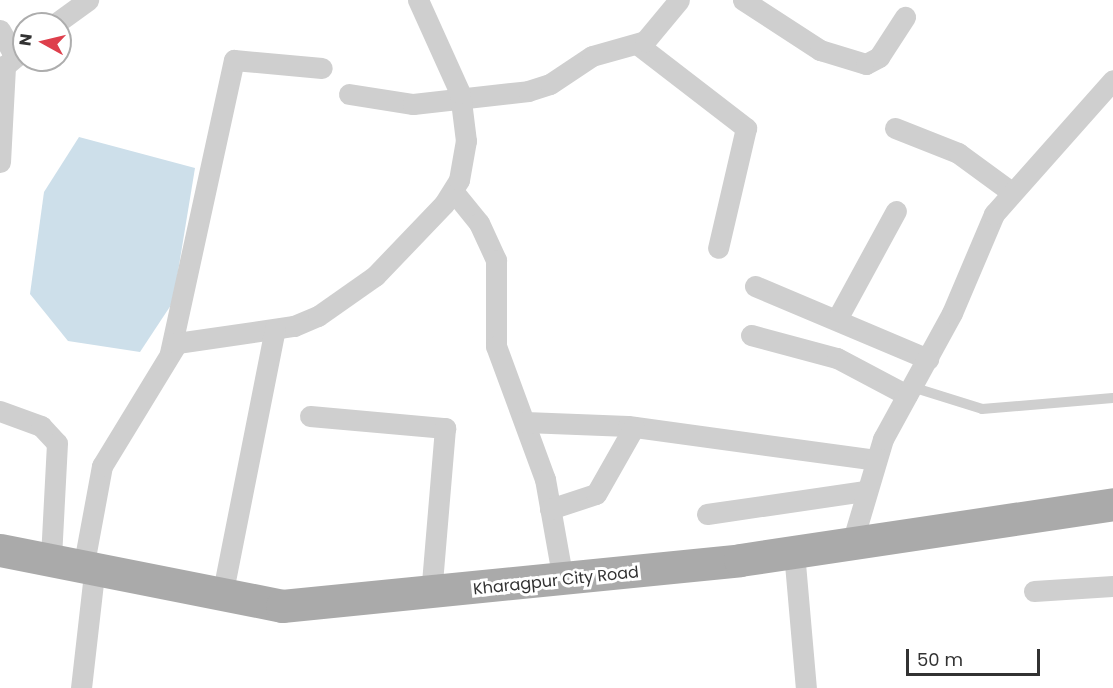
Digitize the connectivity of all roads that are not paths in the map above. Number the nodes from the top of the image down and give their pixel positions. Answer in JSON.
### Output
{"nodes":[{"id":1,"x":88,"y":0,"type":"edge"},
{"id":2,"x":418,"y":0,"type":"edge"},
{"id":3,"x":679,"y":0,"type":"edge"},
{"id":4,"x":743,"y":0,"type":"edge"},
{"id":5,"x":72,"y":12,"type":"edge"},
{"id":6,"x":905,"y":17,"type":"dead end"},
{"id":7,"x":0,"y":30,"type":"edge"},
{"id":8,"x":637,"y":44,"type":"junction"},
{"id":9,"x":11,"y":61,"type":"edge"},
{"id":10,"x":322,"y":68,"type":"dead end"},
{"id":11,"x":1113,"y":80,"type":"edge"},
{"id":12,"x":349,"y":94,"type":"dead end"},
{"id":13,"x":462,"y":100,"type":"junction"},
{"id":14,"x":895,"y":128,"type":"dead end"},
{"id":15,"x":0,"y":162,"type":"edge"},
{"id":16,"x":453,"y":191,"type":"junction"},
{"id":17,"x":1010,"y":191,"type":"junction"},
{"id":18,"x":896,"y":211,"type":"dead end"},
{"id":19,"x":718,"y":248,"type":"dead end"},
{"id":20,"x":755,"y":286,"type":"dead end"},
{"id":21,"x":837,"y":319,"type":"junction"},
{"id":22,"x":275,"y":329,"type":"junction"},
{"id":23,"x":751,"y":335,"type":"dead end"},
{"id":24,"x":170,"y":353,"type":"junction"},
{"id":25,"x":928,"y":359,"type":"junction"},
{"id":26,"x":910,"y":391,"type":"junction"},
{"id":27,"x":1113,"y":398,"type":"edge"},
{"id":28,"x":0,"y":411,"type":"edge"},
{"id":29,"x":310,"y":416,"type":"dead end"},
{"id":30,"x":525,"y":422,"type":"junction"},
{"id":31,"x":634,"y":427,"type":"junction"},
{"id":32,"x":876,"y":460,"type":"junction"},
{"id":33,"x":865,"y":490,"type":"junction"},
{"id":34,"x":1113,"y":504,"type":"edge"},
{"id":35,"x":550,"y":508,"type":"junction"},
{"id":36,"x":707,"y":514,"type":"dead end"},
{"id":37,"x":852,"y":543,"type":"junction"},
{"id":38,"x":0,"y":550,"type":"edge"},
{"id":39,"x":794,"y":552,"type":"junction"},
{"id":40,"x":51,"y":558,"type":"junction"},
{"id":41,"x":90,"y":564,"type":"junction"},
{"id":42,"x":563,"y":580,"type":"junction"},
{"id":43,"x":1113,"y":586,"type":"edge"},
{"id":44,"x":1034,"y":591,"type":"dead end"},
{"id":45,"x":431,"y":595,"type":"junction"},
{"id":46,"x":222,"y":596,"type":"junction"},
{"id":47,"x":81,"y":688,"type":"edge"},
{"id":48,"x":806,"y":688,"type":"edge"}],
"edges":[{"from":1,"to":5,"type":"street"},
{"from":2,"to":13,"type":"street"},
{"from":3,"to":8,"type":"street"},
{"from":4,"to":6,"type":"street"},
{"from":7,"to":9,"type":"street"},
{"from":8,"to":13,"type":"street"},
{"from":8,"to":19,"type":"street"},
{"from":9,"to":15,"type":"street"},
{"from":10,"to":24,"type":"street"},
{"from":11,"to":17,"type":"street"},
{"from":12,"to":13,"type":"street"},
{"from":13,"to":16,"type":"street"},
{"from":14,"to":17,"type":"street"},
{"from":16,"to":22,"type":"street"},
{"from":16,"to":30,"type":"street"},
{"from":17,"to":25,"type":"street"},
{"from":18,"to":21,"type":"street"},
{"from":20,"to":21,"type":"street"},
{"from":21,"to":25,"type":"street"},
{"from":22,"to":24,"type":"street"},
{"from":22,"to":46,"type":"street"},
{"from":23,"to":26,"type":"street"},
{"from":24,"to":41,"type":"street"},
{"from":25,"to":26,"type":"street"},
{"from":26,"to":27,"type":"lane"},
{"from":26,"to":32,"type":"street"},
{"from":28,"to":40,"type":"street"},
{"from":29,"to":45,"type":"street"},
{"from":30,"to":31,"type":"street"},
{"from":30,"to":35,"type":"street"},
{"from":31,"to":32,"type":"street"},
{"from":31,"to":35,"type":"street"},
{"from":32,"to":33,"type":"street"},
{"from":33,"to":36,"type":"street"},
{"from":33,"to":37,"type":"street"},
{"from":34,"to":37,"type":"main road","name":"Kharagpur City Road"},
{"from":35,"to":42,"type":"street"},
{"from":37,"to":39,"type":"main road","name":"Kharagpur City Road"},
{"from":38,"to":40,"type":"main road","name":"Kharagpur City Road"},
{"from":39,"to":42,"type":"main road","name":"Kharagpur City Road"},
{"from":39,"to":48,"type":"street"},
{"from":40,"to":41,"type":"main road","name":"Kharagpur City Road"},
{"from":41,"to":46,"type":"main road","name":"Kharagpur City Road"},
{"from":41,"to":47,"type":"street"},
{"from":42,"to":45,"type":"main road","name":"Kharagpur City Road"},
{"from":43,"to":44,"type":"street"},
{"from":45,"to":46,"type":"main road","name":"Kharagpur City Road"}]}
